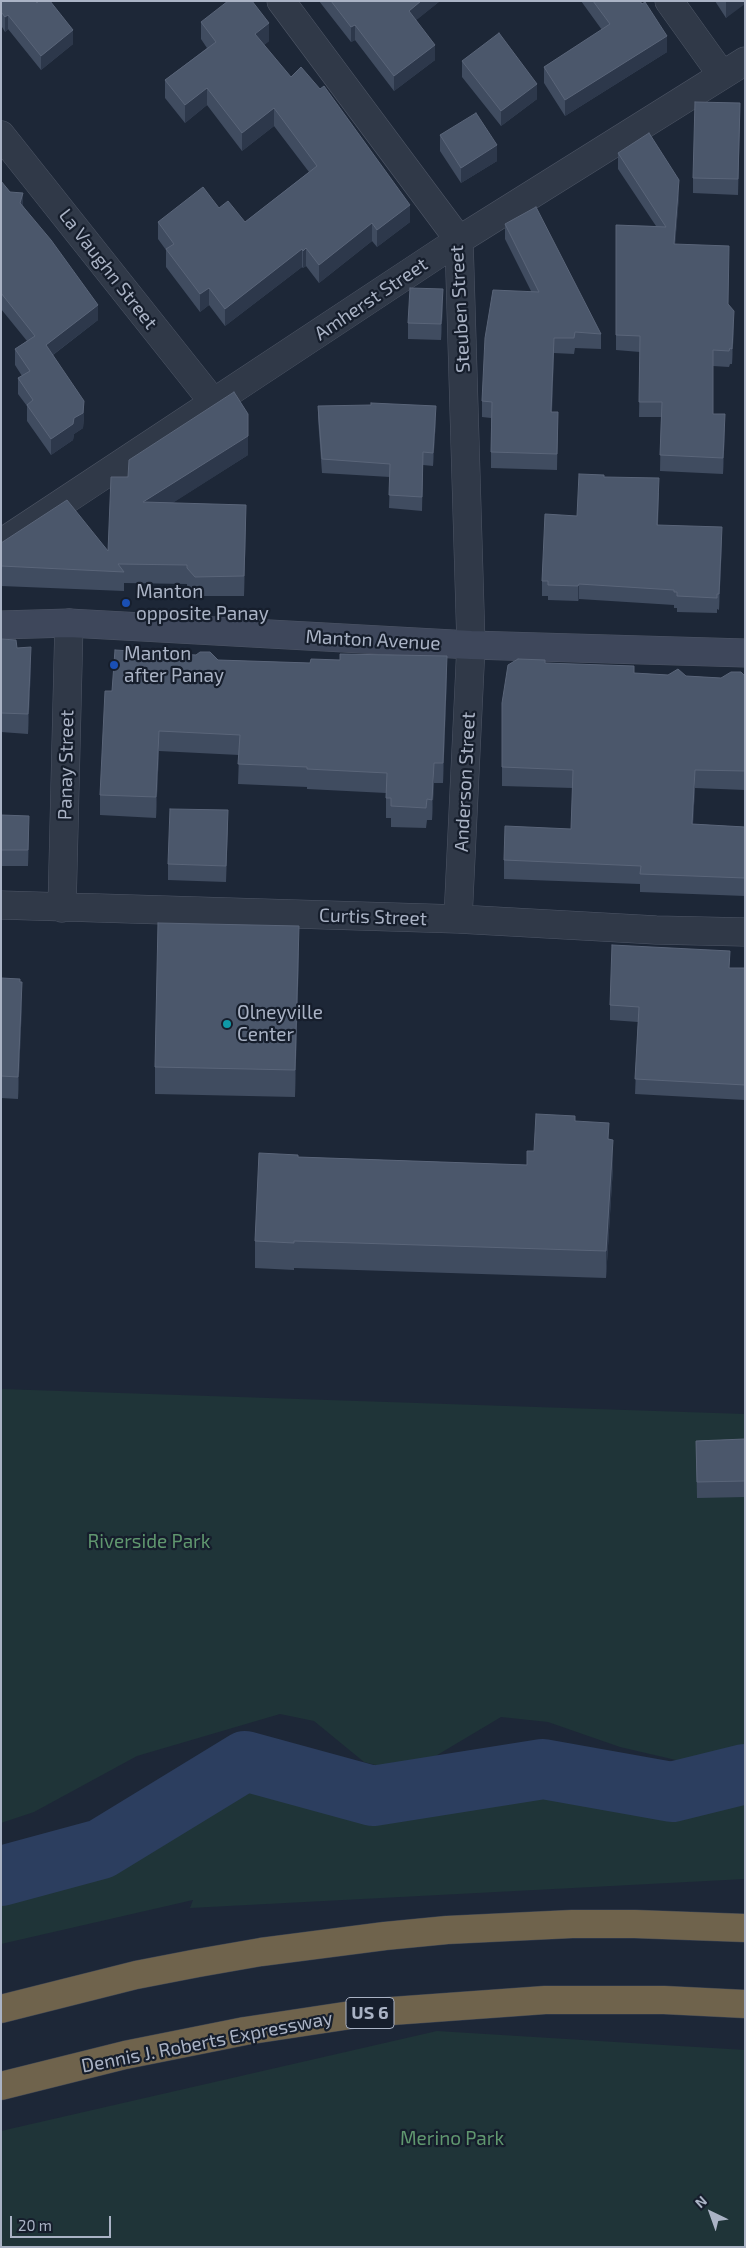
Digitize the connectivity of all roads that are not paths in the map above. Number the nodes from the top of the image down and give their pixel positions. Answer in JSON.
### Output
{"nodes":[{"id":1,"x":281,"y":1,"type":"edge"},
{"id":2,"x":669,"y":1,"type":"edge"},
{"id":3,"x":734,"y":68,"type":"edge"},
{"id":4,"x":1,"y":134,"type":"edge"},
{"id":5,"x":459,"y":240,"type":"junction"},
{"id":6,"x":214,"y":403,"type":"junction"},
{"id":7,"x":1,"y":543,"type":"edge"},
{"id":8,"x":69,"y":623,"type":"junction"},
{"id":9,"x":1,"y":625,"type":"edge"},
{"id":10,"x":471,"y":646,"type":"junction"},
{"id":11,"x":745,"y":653,"type":"edge"},
{"id":12,"x":1,"y":905,"type":"edge"},
{"id":13,"x":62,"y":908,"type":"junction"},
{"id":14,"x":458,"y":919,"type":"junction"},
{"id":15,"x":745,"y":932,"type":"edge"},
{"id":16,"x":745,"y":1928,"type":"edge"},
{"id":17,"x":745,"y":2004,"type":"edge"},
{"id":18,"x":1,"y":2009,"type":"edge"},
{"id":19,"x":1,"y":2086,"type":"edge"}],
"edges":[{"from":1,"to":5,"type":"street","name":"Steuben Street"},
{"from":2,"to":3,"type":"street"},
{"from":3,"to":5,"type":"street","name":"Amherst Street"},
{"from":4,"to":6,"type":"street","name":"La Vaughn Street"},
{"from":5,"to":6,"type":"street","name":"Amherst Street"},
{"from":5,"to":10,"type":"street","name":"Steuben Street"},
{"from":6,"to":7,"type":"street","name":"Amherst Street"},
{"from":8,"to":9,"type":"main road","name":"Manton Avenue"},
{"from":8,"to":10,"type":"main road","name":"Manton Avenue"},
{"from":8,"to":13,"type":"street","name":"Panay Street"},
{"from":10,"to":11,"type":"main road","name":"Manton Avenue"},
{"from":10,"to":14,"type":"street","name":"Anderson Street"},
{"from":12,"to":13,"type":"street","name":"Curtis Street"},
{"from":13,"to":14,"type":"street","name":"Curtis Street"},
{"from":14,"to":15,"type":"street","name":"Curtis Street"},
{"from":16,"to":18,"type":"highway"},
{"from":17,"to":19,"type":"highway","name":"Dennis J. Roberts Expressway","number":"US 6"}]}
